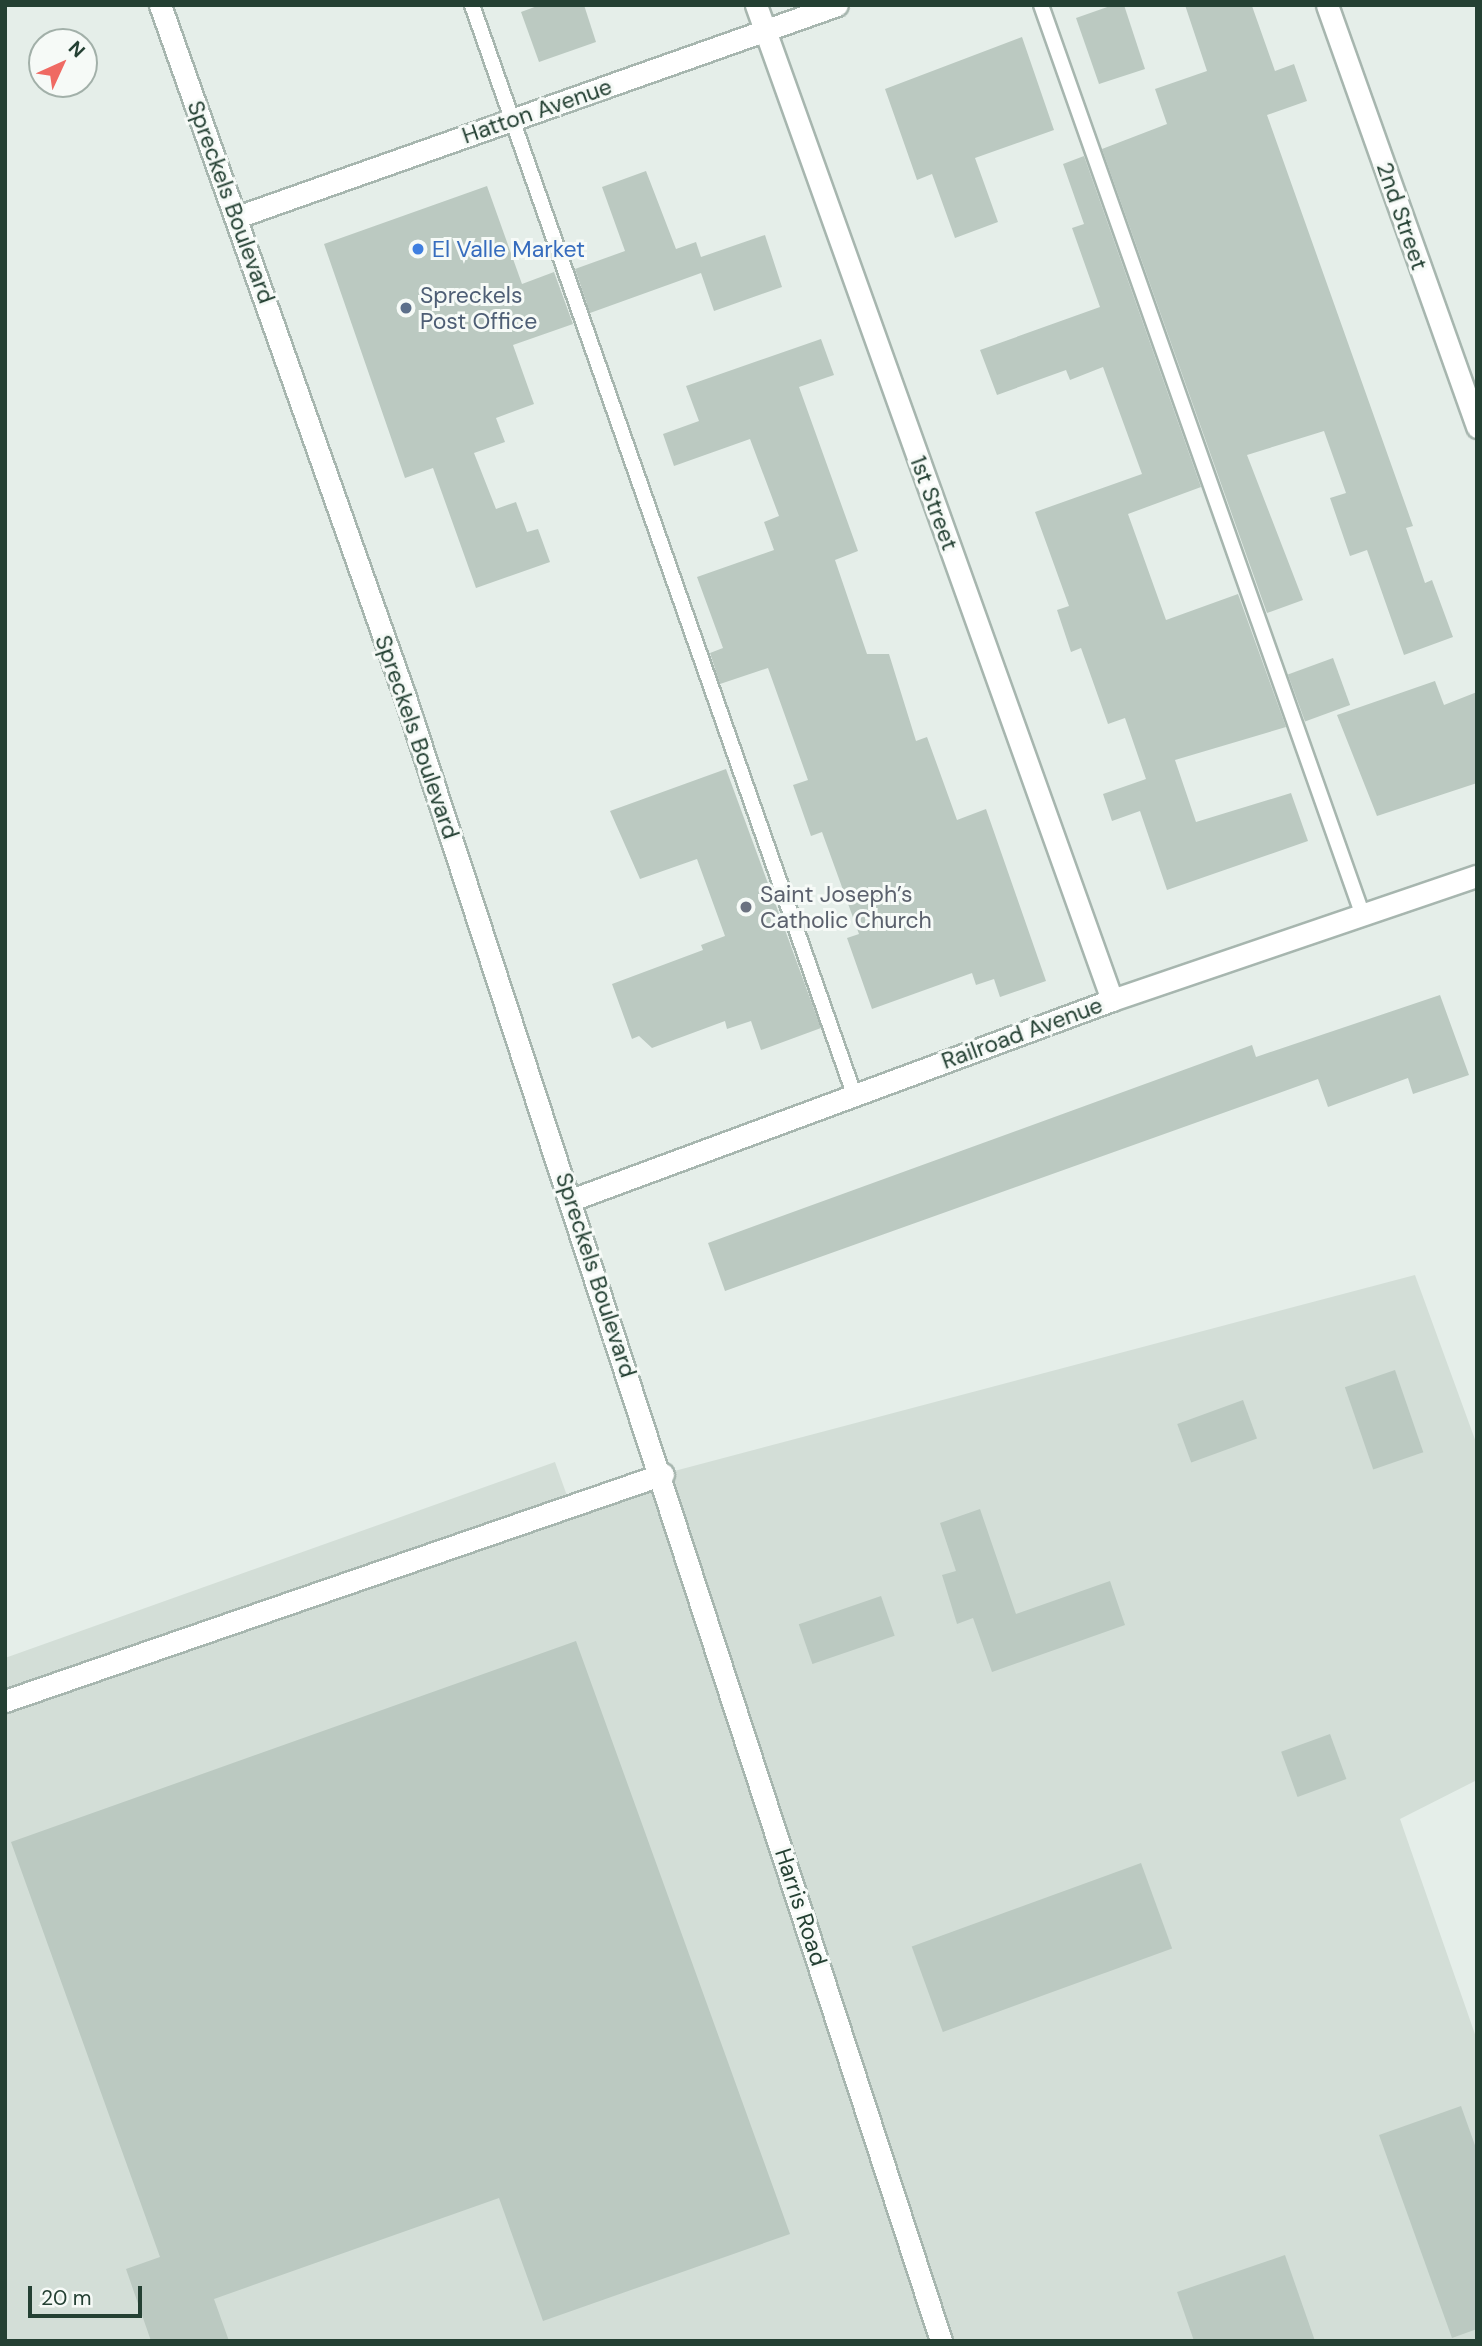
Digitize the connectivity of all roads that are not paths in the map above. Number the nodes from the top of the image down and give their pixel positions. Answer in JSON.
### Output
{"nodes":[{"id":1,"x":160,"y":5,"type":"edge"},
{"id":2,"x":472,"y":5,"type":"edge"},
{"id":3,"x":757,"y":5,"type":"edge"},
{"id":4,"x":837,"y":5,"type":"edge"},
{"id":5,"x":1041,"y":5,"type":"edge"},
{"id":6,"x":1328,"y":5,"type":"edge"},
{"id":7,"x":766,"y":30,"type":"junction"},
{"id":8,"x":512,"y":120,"type":"junction"},
{"id":9,"x":237,"y":217,"type":"junction"},
{"id":10,"x":1477,"y":427,"type":"edge"},
{"id":11,"x":1477,"y":876,"type":"edge"},
{"id":12,"x":1363,"y":916,"type":"junction"},
{"id":13,"x":1112,"y":1000,"type":"junction"},
{"id":14,"x":854,"y":1094,"type":"junction"},
{"id":15,"x":571,"y":1200,"type":"junction"},
{"id":16,"x":663,"y":1474,"type":"junction"},
{"id":17,"x":5,"y":1701,"type":"edge"},
{"id":18,"x":940,"y":2341,"type":"edge"}],
"edges":[{"from":1,"to":9,"type":"street","name":"Spreckels Boulevard"},
{"from":2,"to":8,"type":"lane"},
{"from":3,"to":7,"type":"street","name":"1st Street"},
{"from":4,"to":7,"type":"street","name":"Hatton Avenue"},
{"from":5,"to":12,"type":"lane"},
{"from":6,"to":10,"type":"street","name":"2nd Street"},
{"from":7,"to":8,"type":"street","name":"Hatton Avenue"},
{"from":7,"to":13,"type":"street","name":"1st Street"},
{"from":8,"to":9,"type":"street","name":"Hatton Avenue"},
{"from":8,"to":14,"type":"lane"},
{"from":9,"to":15,"type":"street","name":"Spreckels Boulevard"},
{"from":11,"to":12,"type":"street","name":"Railroad Avenue"},
{"from":12,"to":13,"type":"street","name":"Railroad Avenue"},
{"from":13,"to":14,"type":"street","name":"Railroad Avenue"},
{"from":14,"to":15,"type":"street","name":"Railroad Avenue"},
{"from":15,"to":16,"type":"street","name":"Spreckels Boulevard"},
{"from":16,"to":17,"type":"street"},
{"from":16,"to":18,"type":"street","name":"Harris Road"}]}
